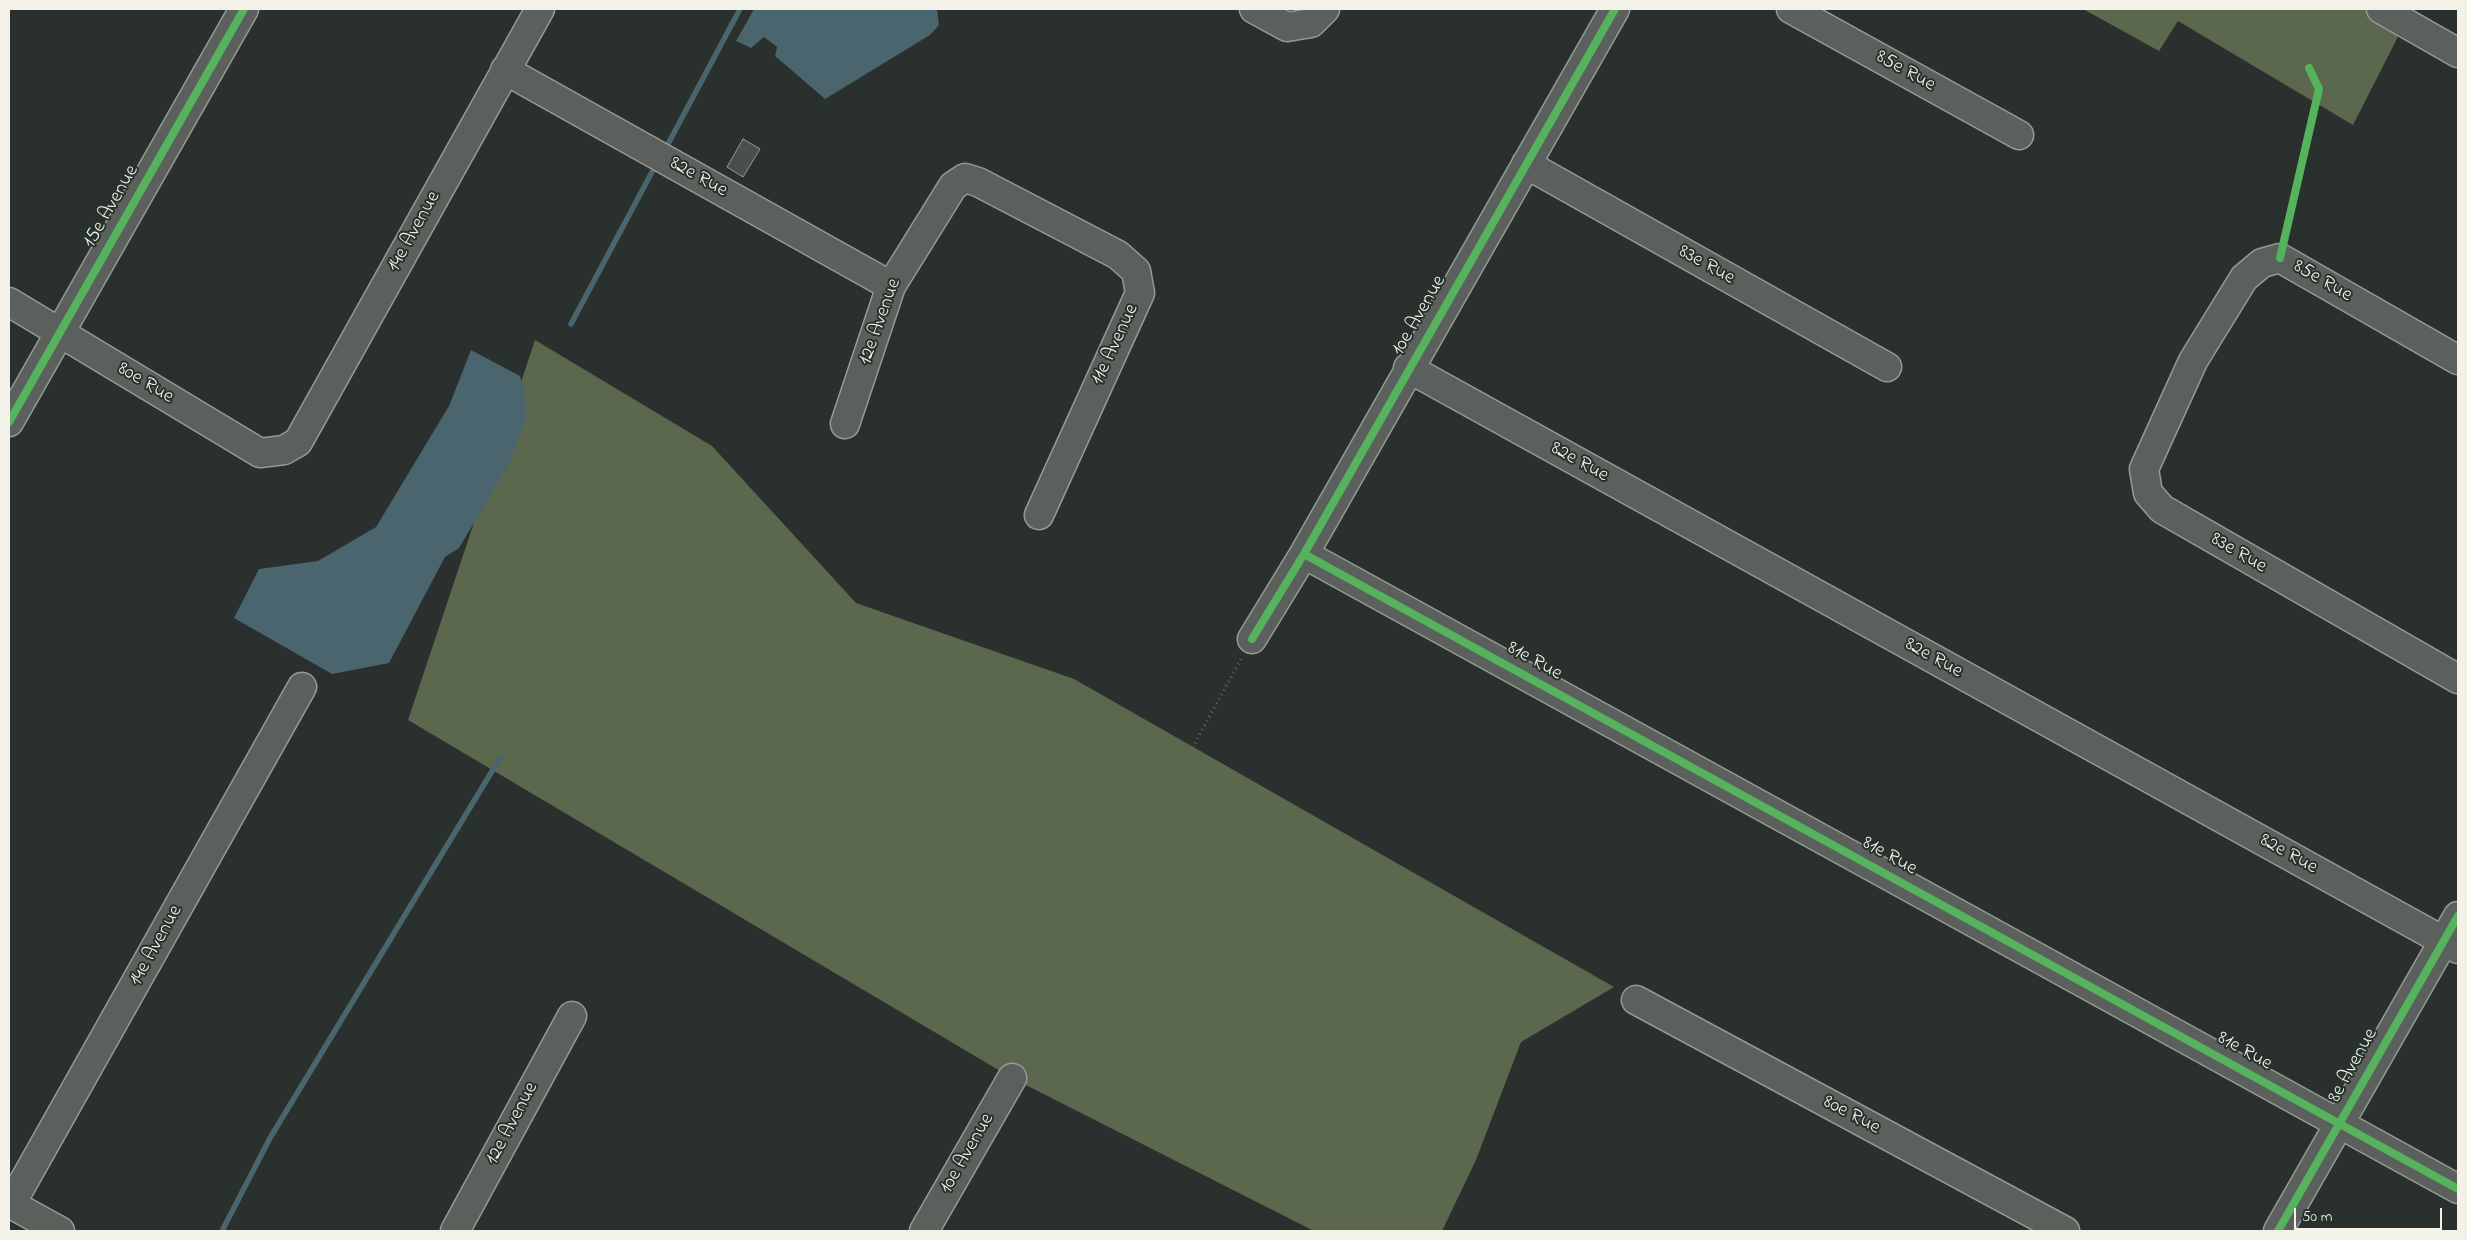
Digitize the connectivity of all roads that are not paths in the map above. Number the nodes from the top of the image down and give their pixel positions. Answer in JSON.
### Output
{"nodes":[{"id":1,"x":244,"y":9,"type":"edge"},
{"id":2,"x":540,"y":9,"type":"edge"},
{"id":3,"x":1254,"y":9,"type":"edge"},
{"id":4,"x":1325,"y":9,"type":"edge"},
{"id":5,"x":1615,"y":9,"type":"edge"},
{"id":6,"x":1791,"y":9,"type":"edge"},
{"id":7,"x":2381,"y":9,"type":"edge"},
{"id":8,"x":2458,"y":53,"type":"edge"},
{"id":9,"x":505,"y":70,"type":"junction"},
{"id":10,"x":2019,"y":135,"type":"dead end"},
{"id":11,"x":1526,"y":164,"type":"junction"},
{"id":12,"x":964,"y":178,"type":"joint"},
{"id":13,"x":891,"y":286,"type":"junction"},
{"id":14,"x":9,"y":302,"type":"edge"},
{"id":15,"x":60,"y":332,"type":"junction"},
{"id":16,"x":2458,"y":360,"type":"edge"},
{"id":17,"x":2193,"y":361,"type":"joint"},
{"id":18,"x":1887,"y":367,"type":"dead end"},
{"id":19,"x":1408,"y":368,"type":"junction"},
{"id":20,"x":9,"y":422,"type":"edge"},
{"id":21,"x":845,"y":424,"type":"dead end"},
{"id":22,"x":284,"y":450,"type":"joint"},
{"id":23,"x":1039,"y":515,"type":"dead end"},
{"id":24,"x":1304,"y":554,"type":"junction"},
{"id":25,"x":1252,"y":639,"type":"road end"},
{"id":26,"x":2458,"y":680,"type":"edge"},
{"id":27,"x":302,"y":687,"type":"dead end"},
{"id":28,"x":2458,"y":916,"type":"edge"},
{"id":29,"x":2450,"y":945,"type":"edge"},
{"id":30,"x":1636,"y":1000,"type":"dead end"},
{"id":31,"x":572,"y":1016,"type":"dead end"},
{"id":32,"x":1012,"y":1078,"type":"road end"},
{"id":33,"x":2340,"y":1124,"type":"junction"},
{"id":34,"x":2458,"y":1188,"type":"edge"},
{"id":35,"x":10,"y":1204,"type":"edge"},
{"id":36,"x":60,"y":1231,"type":"edge"},
{"id":37,"x":455,"y":1231,"type":"edge"},
{"id":38,"x":924,"y":1231,"type":"edge"},
{"id":39,"x":2065,"y":1231,"type":"edge"},
{"id":40,"x":2278,"y":1231,"type":"edge"}],
"edges":[{"from":1,"to":15,"type":"street","name":"15e Avenue"},
{"from":2,"to":9,"type":"street","name":"14e Avenue"},
{"from":3,"to":4,"type":"street"},
{"from":5,"to":11,"type":"street","name":"10e Avenue"},
{"from":6,"to":10,"type":"street","name":"85e Rue"},
{"from":7,"to":8,"type":"street"},
{"from":9,"to":13,"type":"street","name":"82e Rue"},
{"from":9,"to":22,"type":"street","name":"14e Avenue"},
{"from":11,"to":18,"type":"street","name":"83e Rue"},
{"from":11,"to":19,"type":"street","name":"10e Avenue"},
{"from":12,"to":13,"type":"street","name":"12e Avenue"},
{"from":12,"to":23,"type":"street","name":"11e Avenue"},
{"from":13,"to":21,"type":"street","name":"12e Avenue"},
{"from":14,"to":15,"type":"street","name":"80e Rue"},
{"from":15,"to":20,"type":"street","name":"15e Avenue"},
{"from":15,"to":22,"type":"street","name":"80e Rue"},
{"from":16,"to":17,"type":"street","name":"85e Rue"},
{"from":17,"to":26,"type":"street","name":"83e Rue"},
{"from":19,"to":24,"type":"street","name":"10e Avenue"},
{"from":19,"to":29,"type":"street","name":"82e Rue"},
{"from":24,"to":25,"type":"street","name":"10e Avenue"},
{"from":24,"to":33,"type":"street","name":"81e Rue"},
{"from":27,"to":35,"type":"street","name":"14e Avenue"},
{"from":28,"to":29,"type":"street","name":"8e Avenue"},
{"from":29,"to":33,"type":"street","name":"8e Avenue"},
{"from":30,"to":39,"type":"street","name":"80e Rue"},
{"from":31,"to":37,"type":"street","name":"12e Avenue"},
{"from":32,"to":38,"type":"street","name":"10e Avenue"},
{"from":33,"to":34,"type":"street","name":"81e Rue"},
{"from":33,"to":40,"type":"street","name":"8e Avenue"},
{"from":35,"to":36,"type":"street"}]}
